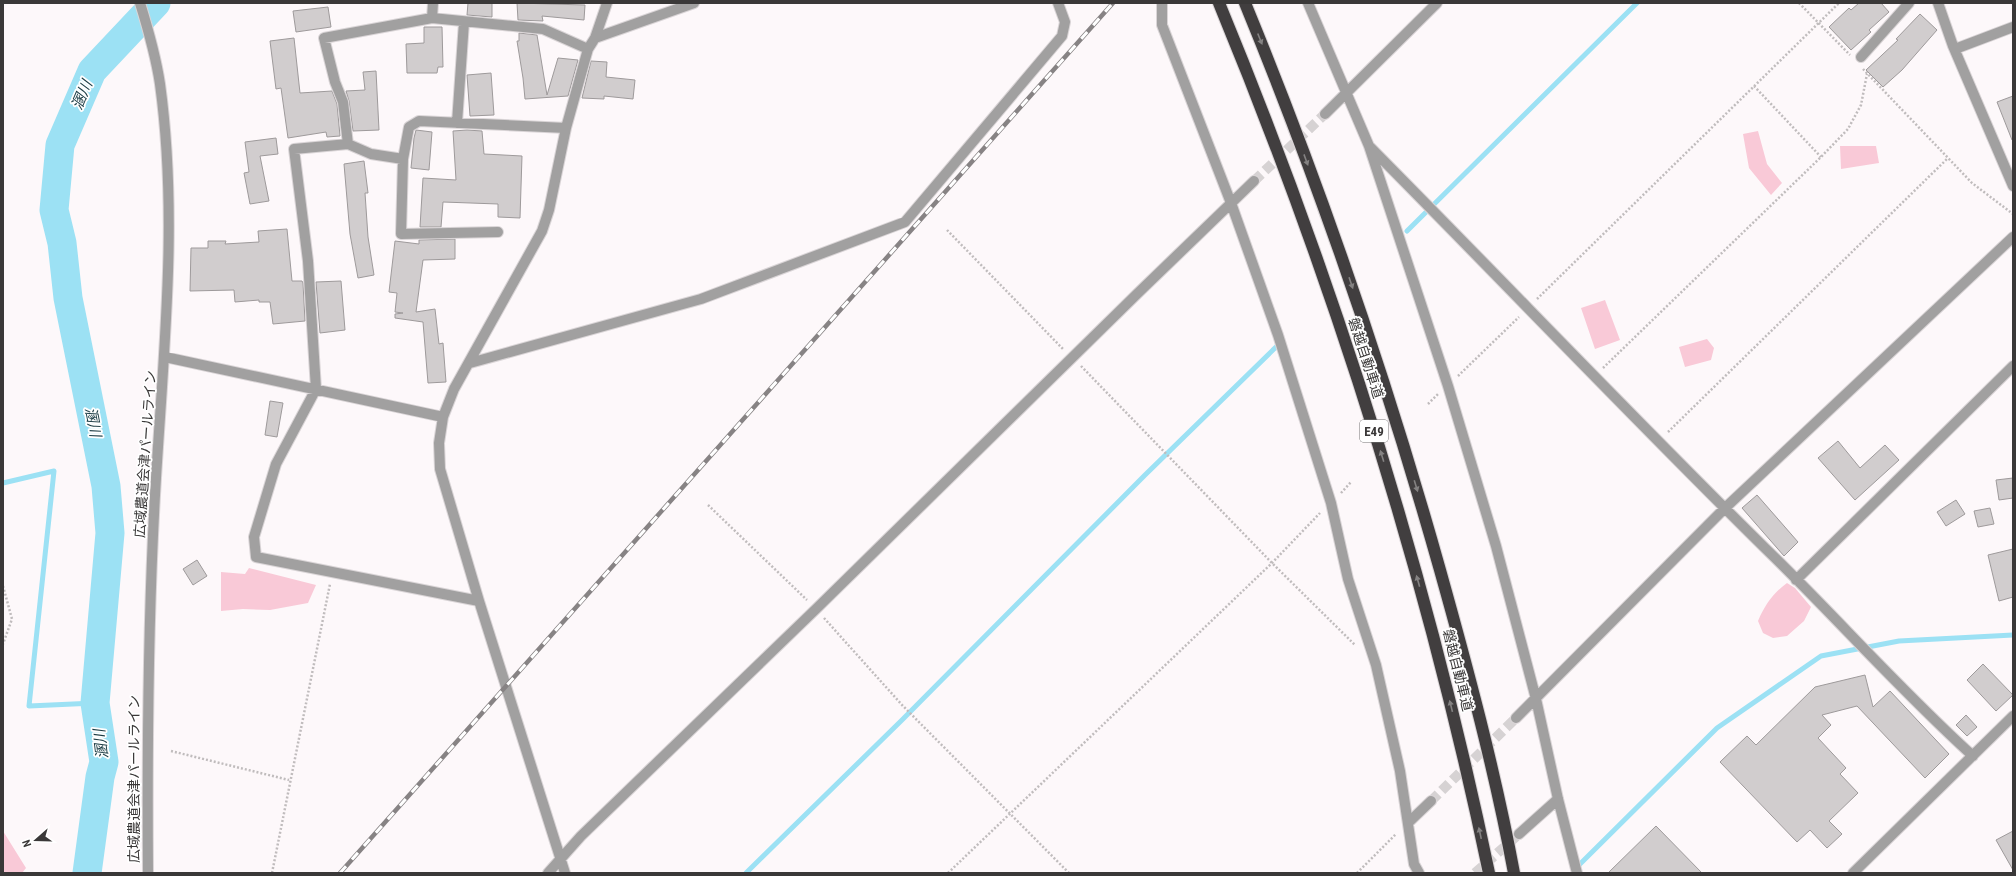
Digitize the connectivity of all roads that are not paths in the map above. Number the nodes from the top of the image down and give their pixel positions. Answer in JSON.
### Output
{"nodes":[{"id":1,"x":140,"y":3,"type":"edge"},
{"id":2,"x":433,"y":3,"type":"edge"},
{"id":3,"x":606,"y":3,"type":"edge"},
{"id":4,"x":694,"y":3,"type":"edge"},
{"id":5,"x":1058,"y":3,"type":"edge"},
{"id":6,"x":1162,"y":3,"type":"edge"},
{"id":7,"x":1219,"y":3,"type":"edge"},
{"id":8,"x":1245,"y":3,"type":"edge"},
{"id":9,"x":1308,"y":3,"type":"edge"},
{"id":10,"x":1437,"y":3,"type":"edge"},
{"id":11,"x":1909,"y":3,"type":"edge"},
{"id":12,"x":1938,"y":3,"type":"edge"},
{"id":13,"x":432,"y":18,"type":"junction"},
{"id":14,"x":464,"y":22,"type":"junction"},
{"id":15,"x":2013,"y":27,"type":"edge"},
{"id":16,"x":595,"y":38,"type":"junction"},
{"id":17,"x":588,"y":49,"type":"junction"},
{"id":18,"x":1955,"y":49,"type":"junction"},
{"id":19,"x":1856,"y":57,"type":"road end"},
{"id":20,"x":1345,"y":94,"type":"junction"},
{"id":21,"x":1324,"y":114,"type":"tunnel mouth"},
{"id":22,"x":457,"y":124,"type":"junction"},
{"id":23,"x":566,"y":128,"type":"junction"},
{"id":24,"x":348,"y":144,"type":"junction"},
{"id":25,"x":1369,"y":146,"type":"junction"},
{"id":26,"x":403,"y":160,"type":"junction"},
{"id":27,"x":1254,"y":181,"type":"tunnel mouth"},
{"id":28,"x":2013,"y":186,"type":"edge"},
{"id":29,"x":1231,"y":203,"type":"junction"},
{"id":30,"x":498,"y":232,"type":"dead end"},
{"id":31,"x":2013,"y":237,"type":"edge"},
{"id":32,"x":165,"y":356,"type":"junction"},
{"id":33,"x":470,"y":363,"type":"junction"},
{"id":34,"x":2013,"y":366,"type":"edge"},
{"id":35,"x":316,"y":389,"type":"junction"},
{"id":36,"x":443,"y":417,"type":"junction"},
{"id":37,"x":1724,"y":509,"type":"junction"},
{"id":38,"x":1796,"y":580,"type":"junction"},
{"id":39,"x":479,"y":601,"type":"junction"},
{"id":40,"x":1536,"y":699,"type":"junction"},
{"id":41,"x":2013,"y":716,"type":"edge"},
{"id":42,"x":1516,"y":718,"type":"tunnel mouth"},
{"id":43,"x":1973,"y":756,"type":"junction"},
{"id":44,"x":1558,"y":799,"type":"junction"},
{"id":45,"x":1431,"y":801,"type":"tunnel mouth"},
{"id":46,"x":1409,"y":822,"type":"junction"},
{"id":47,"x":1519,"y":834,"type":"tunnel mouth"},
{"id":48,"x":560,"y":861,"type":"junction"},
{"id":49,"x":1489,"y":872,"type":"edge"},
{"id":50,"x":148,"y":873,"type":"edge"},
{"id":51,"x":548,"y":873,"type":"edge"},
{"id":52,"x":565,"y":873,"type":"edge"},
{"id":53,"x":1419,"y":873,"type":"edge"},
{"id":54,"x":1514,"y":873,"type":"edge"},
{"id":55,"x":1577,"y":873,"type":"edge"},
{"id":56,"x":1853,"y":873,"type":"edge"}],
"edges":[{"from":1,"to":32,"type":"street","name":"広域農道会津パールライン"},
{"from":2,"to":13,"type":"street"},
{"from":3,"to":16,"type":"street"},
{"from":4,"to":16,"type":"street"},
{"from":5,"to":33,"type":"street"},
{"from":6,"to":29,"type":"street"},
{"from":49,"to":7,"type":"highway","name":"磐越自動車道","number":"E49","one_way":true},
{"from":8,"to":54,"type":"highway","name":"磐越自動車道","number":"E49","one_way":true},
{"from":9,"to":20,"type":"street"},
{"from":10,"to":20,"type":"street"},
{"from":11,"to":19,"type":"street"},
{"from":12,"to":18,"type":"street"},
{"from":13,"to":14,"type":"street"},
{"from":13,"to":24,"type":"street"},
{"from":14,"to":17,"type":"street"},
{"from":14,"to":22,"type":"street"},
{"from":15,"to":18,"type":"street"},
{"from":16,"to":17,"type":"street"},
{"from":17,"to":23,"type":"street"},
{"from":18,"to":28,"type":"street"},
{"from":20,"to":21,"type":"street"},
{"from":20,"to":25,"type":"street"},
{"from":22,"to":23,"type":"street"},
{"from":22,"to":26,"type":"street"},
{"from":23,"to":33,"type":"street"},
{"from":24,"to":26,"type":"street"},
{"from":24,"to":35,"type":"street"},
{"from":25,"to":37,"type":"street"},
{"from":25,"to":40,"type":"street"},
{"from":26,"to":30,"type":"street"},
{"from":27,"to":29,"type":"street"},
{"from":29,"to":46,"type":"street"},
{"from":29,"to":48,"type":"street"},
{"from":31,"to":37,"type":"street"},
{"from":32,"to":35,"type":"street"},
{"from":32,"to":50,"type":"street","name":"広域農道会津パールライン"},
{"from":33,"to":36,"type":"street"},
{"from":34,"to":38,"type":"street"},
{"from":35,"to":36,"type":"street"},
{"from":35,"to":39,"type":"street"},
{"from":36,"to":39,"type":"street"},
{"from":37,"to":38,"type":"street"},
{"from":37,"to":40,"type":"street"},
{"from":38,"to":43,"type":"street"},
{"from":39,"to":48,"type":"street"},
{"from":40,"to":42,"type":"street"},
{"from":40,"to":44,"type":"street"},
{"from":41,"to":43,"type":"street"},
{"from":43,"to":56,"type":"street"},
{"from":44,"to":47,"type":"street"},
{"from":44,"to":55,"type":"street"},
{"from":45,"to":46,"type":"street"},
{"from":46,"to":53,"type":"street"},
{"from":48,"to":51,"type":"street"},
{"from":48,"to":52,"type":"street"}]}
